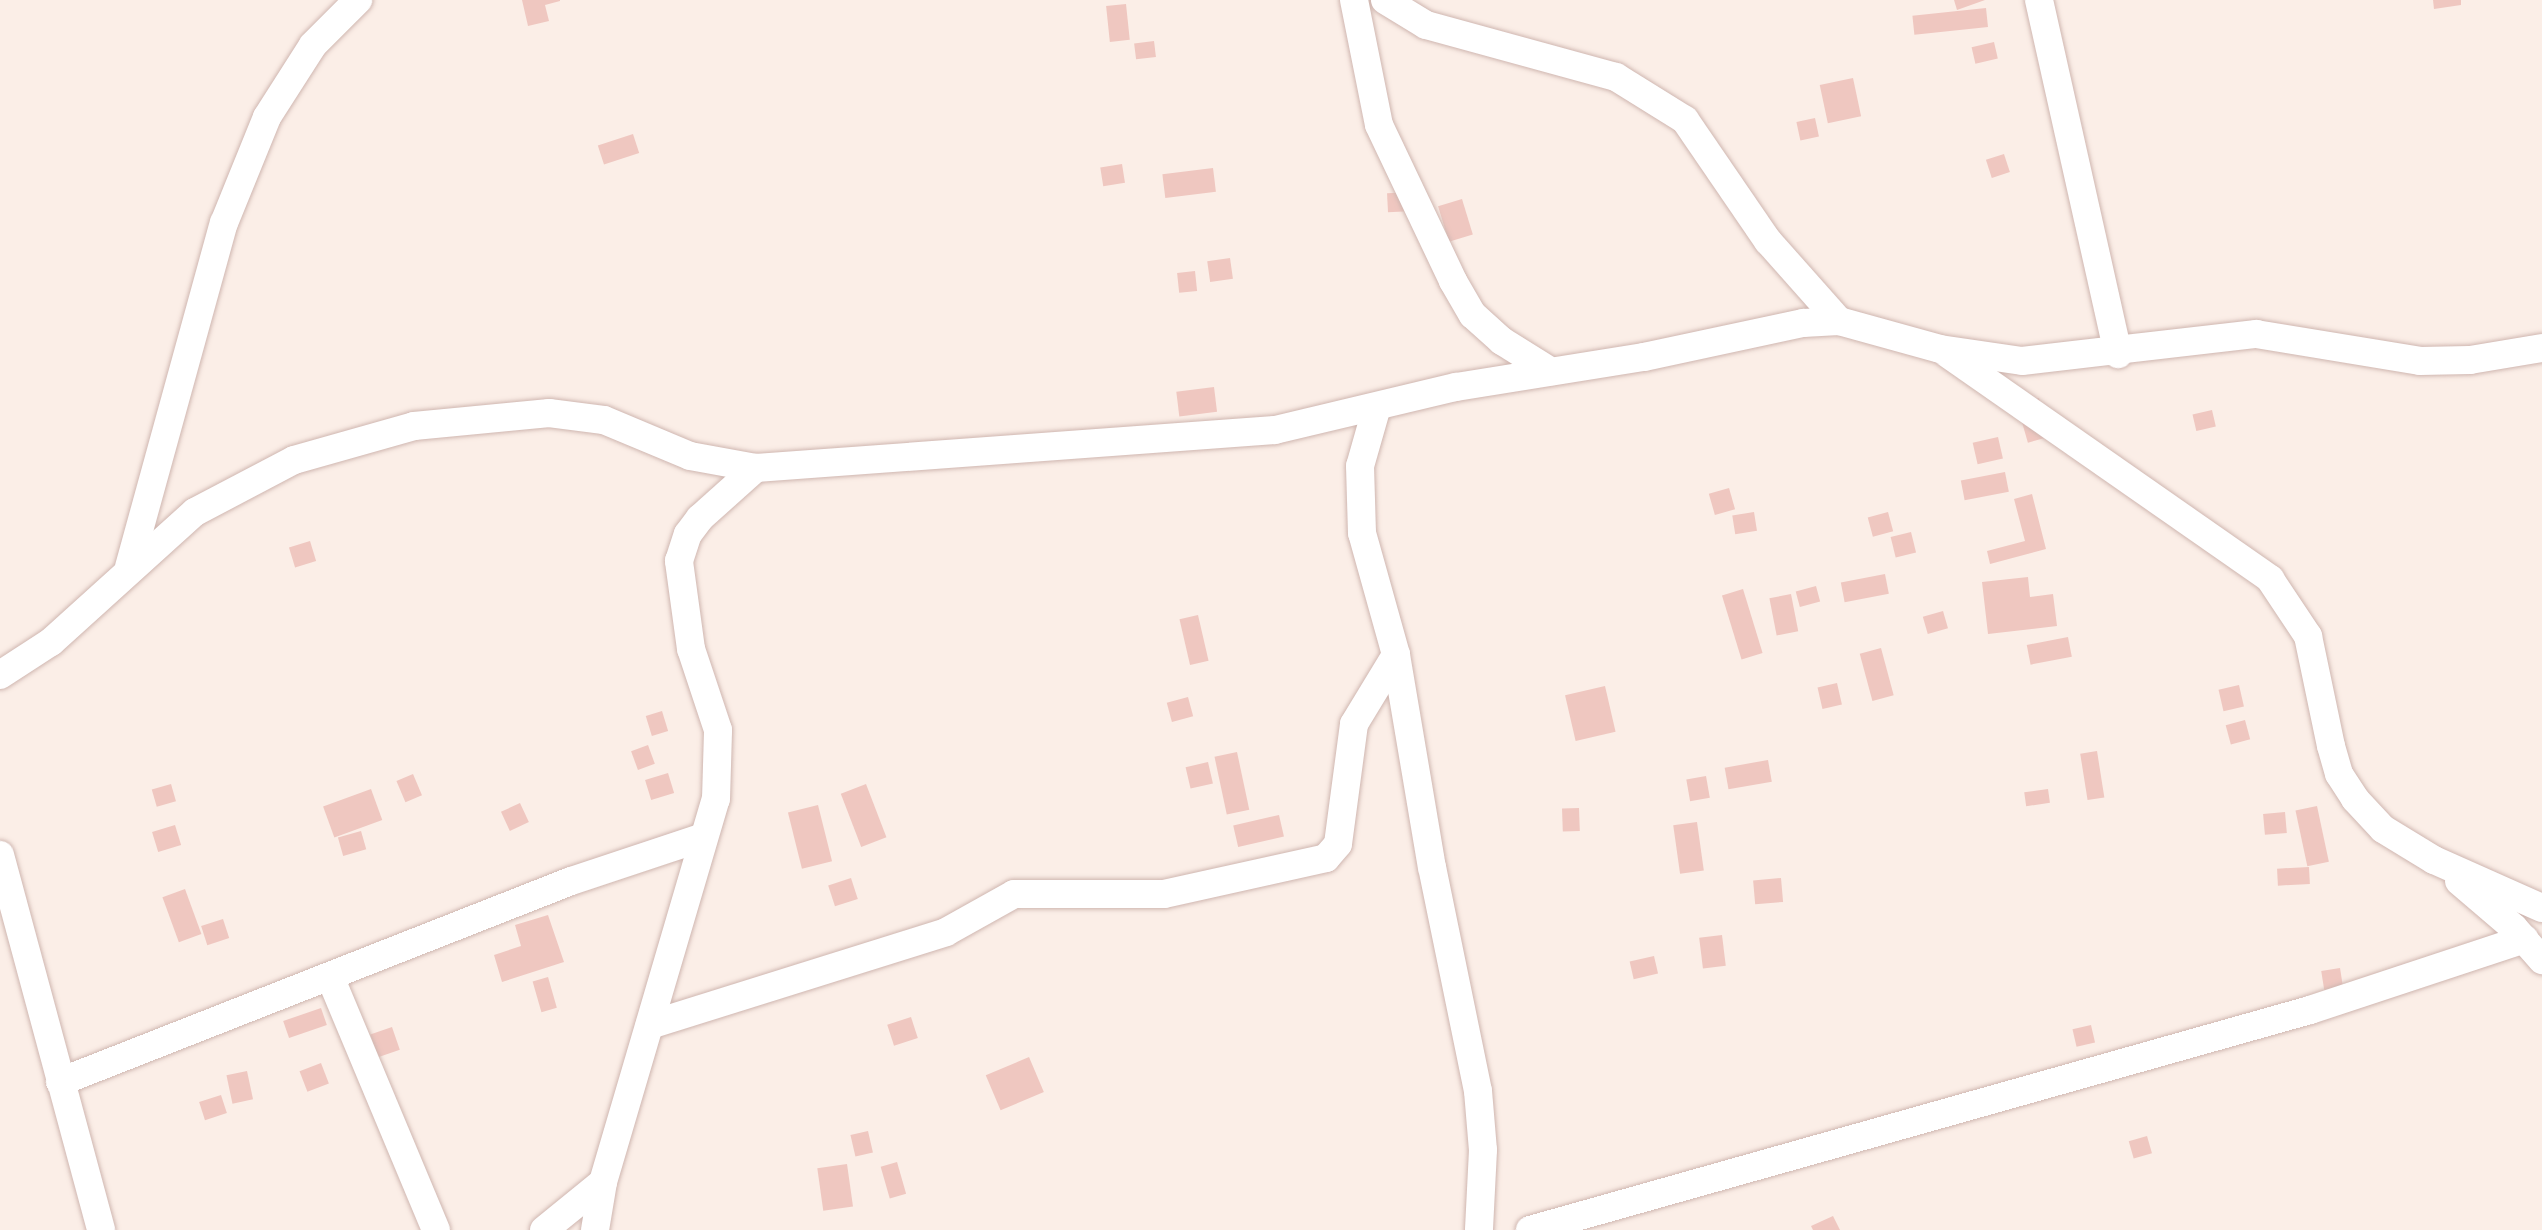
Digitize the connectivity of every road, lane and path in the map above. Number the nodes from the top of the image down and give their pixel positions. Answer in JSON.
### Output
{"nodes":[{"id":1,"x":358,"y":0,"type":"edge"},
{"id":2,"x":1354,"y":0,"type":"edge"},
{"id":3,"x":1385,"y":0,"type":"edge"},
{"id":4,"x":2039,"y":0,"type":"edge"},
{"id":5,"x":1839,"y":321,"type":"junction"},
{"id":6,"x":2542,"y":348,"type":"edge"},
{"id":7,"x":1940,"y":349,"type":"junction"},
{"id":8,"x":2118,"y":354,"type":"junction"},
{"id":9,"x":1550,"y":371,"type":"junction"},
{"id":10,"x":1376,"y":410,"type":"junction"},
{"id":11,"x":756,"y":468,"type":"junction"},
{"id":12,"x":129,"y":567,"type":"junction"},
{"id":13,"x":1396,"y":655,"type":"junction"},
{"id":14,"x":0,"y":675,"type":"edge"},
{"id":15,"x":703,"y":837,"type":"junction"},
{"id":16,"x":0,"y":855,"type":"edge"},
{"id":17,"x":2434,"y":860,"type":"junction"},
{"id":18,"x":2542,"y":908,"type":"edge"},
{"id":19,"x":2533,"y":950,"type":"edge"},
{"id":20,"x":331,"y":979,"type":"junction"},
{"id":21,"x":650,"y":1025,"type":"junction"},
{"id":22,"x":60,"y":1082,"type":"junction"},
{"id":23,"x":603,"y":1182,"type":"junction"},
{"id":24,"x":101,"y":1230,"type":"edge"},
{"id":25,"x":436,"y":1230,"type":"edge"},
{"id":26,"x":544,"y":1230,"type":"edge"},
{"id":27,"x":595,"y":1230,"type":"edge"},
{"id":28,"x":1479,"y":1230,"type":"edge"},
{"id":29,"x":1530,"y":1230,"type":"edge"}],
"edges":[{"from":1,"to":12,"type":"street"},
{"from":2,"to":9,"type":"street"},
{"from":3,"to":5,"type":"street"},
{"from":4,"to":8,"type":"street"},
{"from":5,"to":7,"type":"street"},
{"from":5,"to":9,"type":"street"},
{"from":6,"to":8,"type":"street"},
{"from":7,"to":8,"type":"street"},
{"from":7,"to":17,"type":"street"},
{"from":9,"to":10,"type":"street"},
{"from":10,"to":11,"type":"street"},
{"from":10,"to":13,"type":"street"},
{"from":11,"to":12,"type":"street"},
{"from":11,"to":15,"type":"street"},
{"from":12,"to":14,"type":"street"},
{"from":13,"to":21,"type":"street"},
{"from":13,"to":28,"type":"street"},
{"from":15,"to":20,"type":"street"},
{"from":15,"to":21,"type":"street"},
{"from":16,"to":22,"type":"street"},
{"from":17,"to":18,"type":"street"},
{"from":17,"to":19,"type":"street"},
{"from":19,"to":29,"type":"street"},
{"from":20,"to":22,"type":"street"},
{"from":20,"to":25,"type":"street"},
{"from":21,"to":23,"type":"street"},
{"from":22,"to":24,"type":"street"},
{"from":23,"to":26,"type":"street"},
{"from":23,"to":27,"type":"street"}]}
